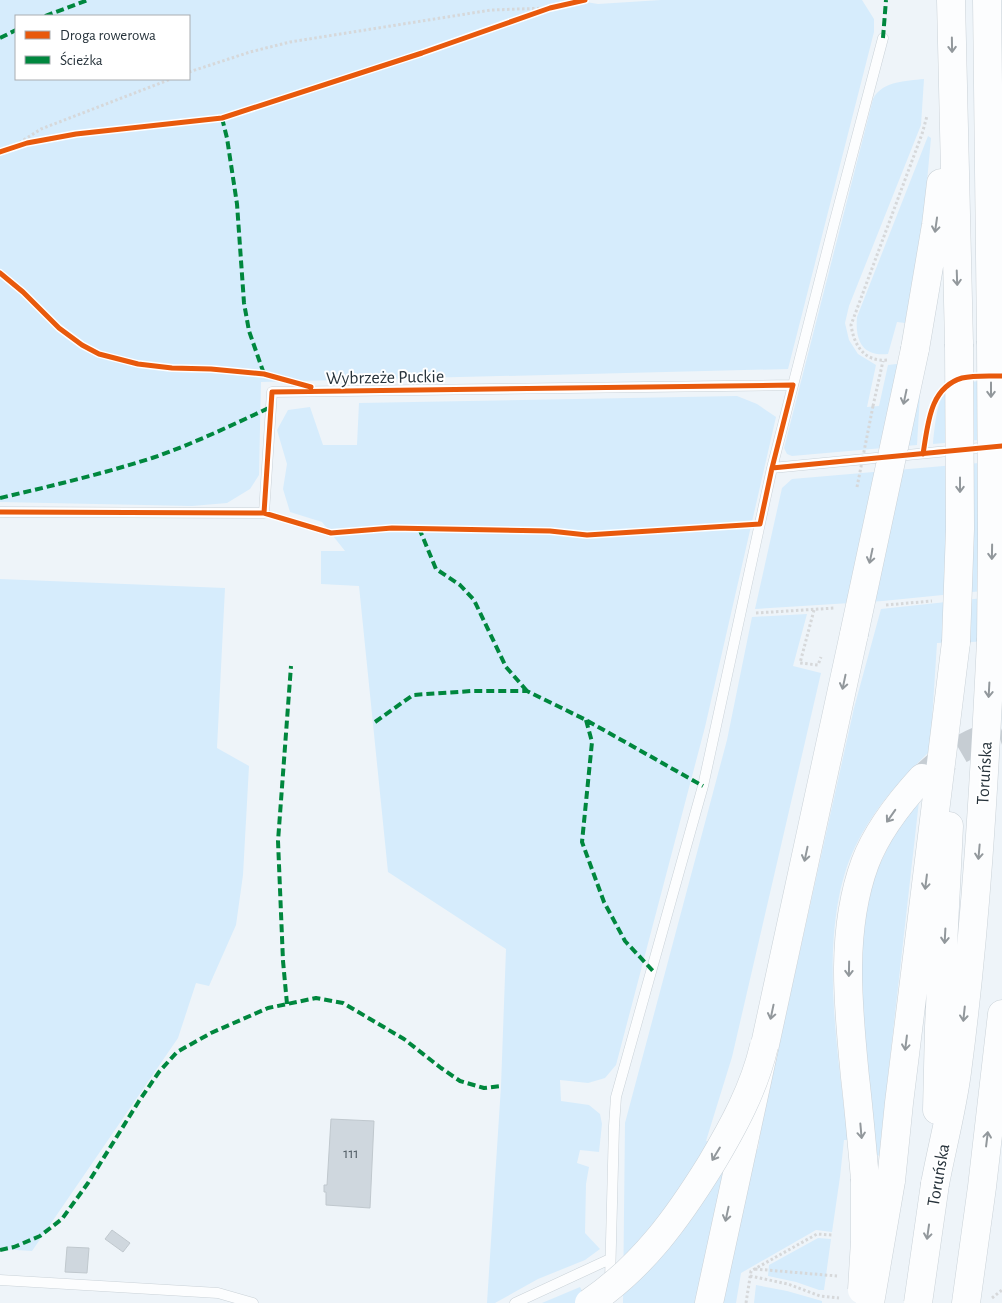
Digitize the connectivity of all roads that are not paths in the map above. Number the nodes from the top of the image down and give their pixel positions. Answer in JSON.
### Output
{"nodes":[{"id":1,"x":951,"y":0,"type":"edge"},
{"id":2,"x":987,"y":0,"type":"edge"},
{"id":3,"x":883,"y":38,"type":"dead end"},
{"id":4,"x":952,"y":89,"type":"junction"},
{"id":5,"x":989,"y":154,"type":"junction"},
{"id":6,"x":1000,"y":207,"type":"dead end"},
{"id":7,"x":1000,"y":273,"type":"dead end"},
{"id":8,"x":990,"y":304,"type":"junction"},
{"id":9,"x":793,"y":385,"type":"junction"},
{"id":10,"x":1002,"y":446,"type":"edge"},
{"id":11,"x":772,"y":468,"type":"junction"},
{"id":12,"x":0,"y":512,"type":"edge"},
{"id":13,"x":956,"y":642,"type":"junction"},
{"id":14,"x":922,"y":778,"type":"tunnel mouth"},
{"id":15,"x":1002,"y":1014,"type":"edge"},
{"id":16,"x":764,"y":1046,"type":"junction"},
{"id":17,"x":878,"y":1180,"type":"junction"},
{"id":18,"x":935,"y":1184,"type":"junction"},
{"id":19,"x":610,"y":1259,"type":"junction"},
{"id":20,"x":0,"y":1280,"type":"edge"},
{"id":21,"x":253,"y":1303,"type":"edge"},
{"id":22,"x":515,"y":1303,"type":"edge"},
{"id":23,"x":589,"y":1303,"type":"edge"},
{"id":24,"x":610,"y":1303,"type":"edge"},
{"id":25,"x":708,"y":1303,"type":"edge"},
{"id":26,"x":861,"y":1303,"type":"edge"},
{"id":27,"x":870,"y":1303,"type":"edge"},
{"id":28,"x":918,"y":1303,"type":"edge"},
{"id":29,"x":966,"y":1303,"type":"edge"}],
"edges":[{"from":1,"to":4,"type":"main road","one_way":true},
{"from":2,"to":5,"type":"main road","name":"Toruńska"},
{"from":3,"to":9,"type":"lane"},
{"from":4,"to":13,"type":"main road","one_way":true,"bridge":true},
{"from":4,"to":16,"type":"main road","one_way":true,"bridge":true},
{"from":5,"to":6,"type":"lane"},
{"from":5,"to":8,"type":"main road","name":"Toruńska"},
{"from":7,"to":8,"type":"lane"},
{"from":8,"to":18,"type":"main road","name":"Toruńska","one_way":true,"bridge":true},
{"from":9,"to":11,"type":"lane"},
{"from":9,"to":12,"type":"lane","name":"Wybrzeże Puckie"},
{"from":10,"to":11,"type":"lane"},
{"from":11,"to":19,"type":"lane"},
{"from":13,"to":17,"type":"main road","one_way":true},
{"from":13,"to":18,"type":"main road","one_way":true},
{"from":14,"to":17,"type":"main road","one_way":true},
{"from":29,"to":15,"type":"main road","one_way":true},
{"from":16,"to":23,"type":"main road","one_way":true,"bridge":true},
{"from":16,"to":25,"type":"main road","one_way":true,"bridge":true},
{"from":17,"to":26,"type":"main road","bridge":true},
{"from":17,"to":27,"type":"main road","bridge":true},
{"from":18,"to":28,"type":"main road","name":"Toruńska","one_way":true,"bridge":true},
{"from":19,"to":22,"type":"lane"},
{"from":19,"to":24,"type":"lane"},
{"from":20,"to":21,"type":"lane"}]}
